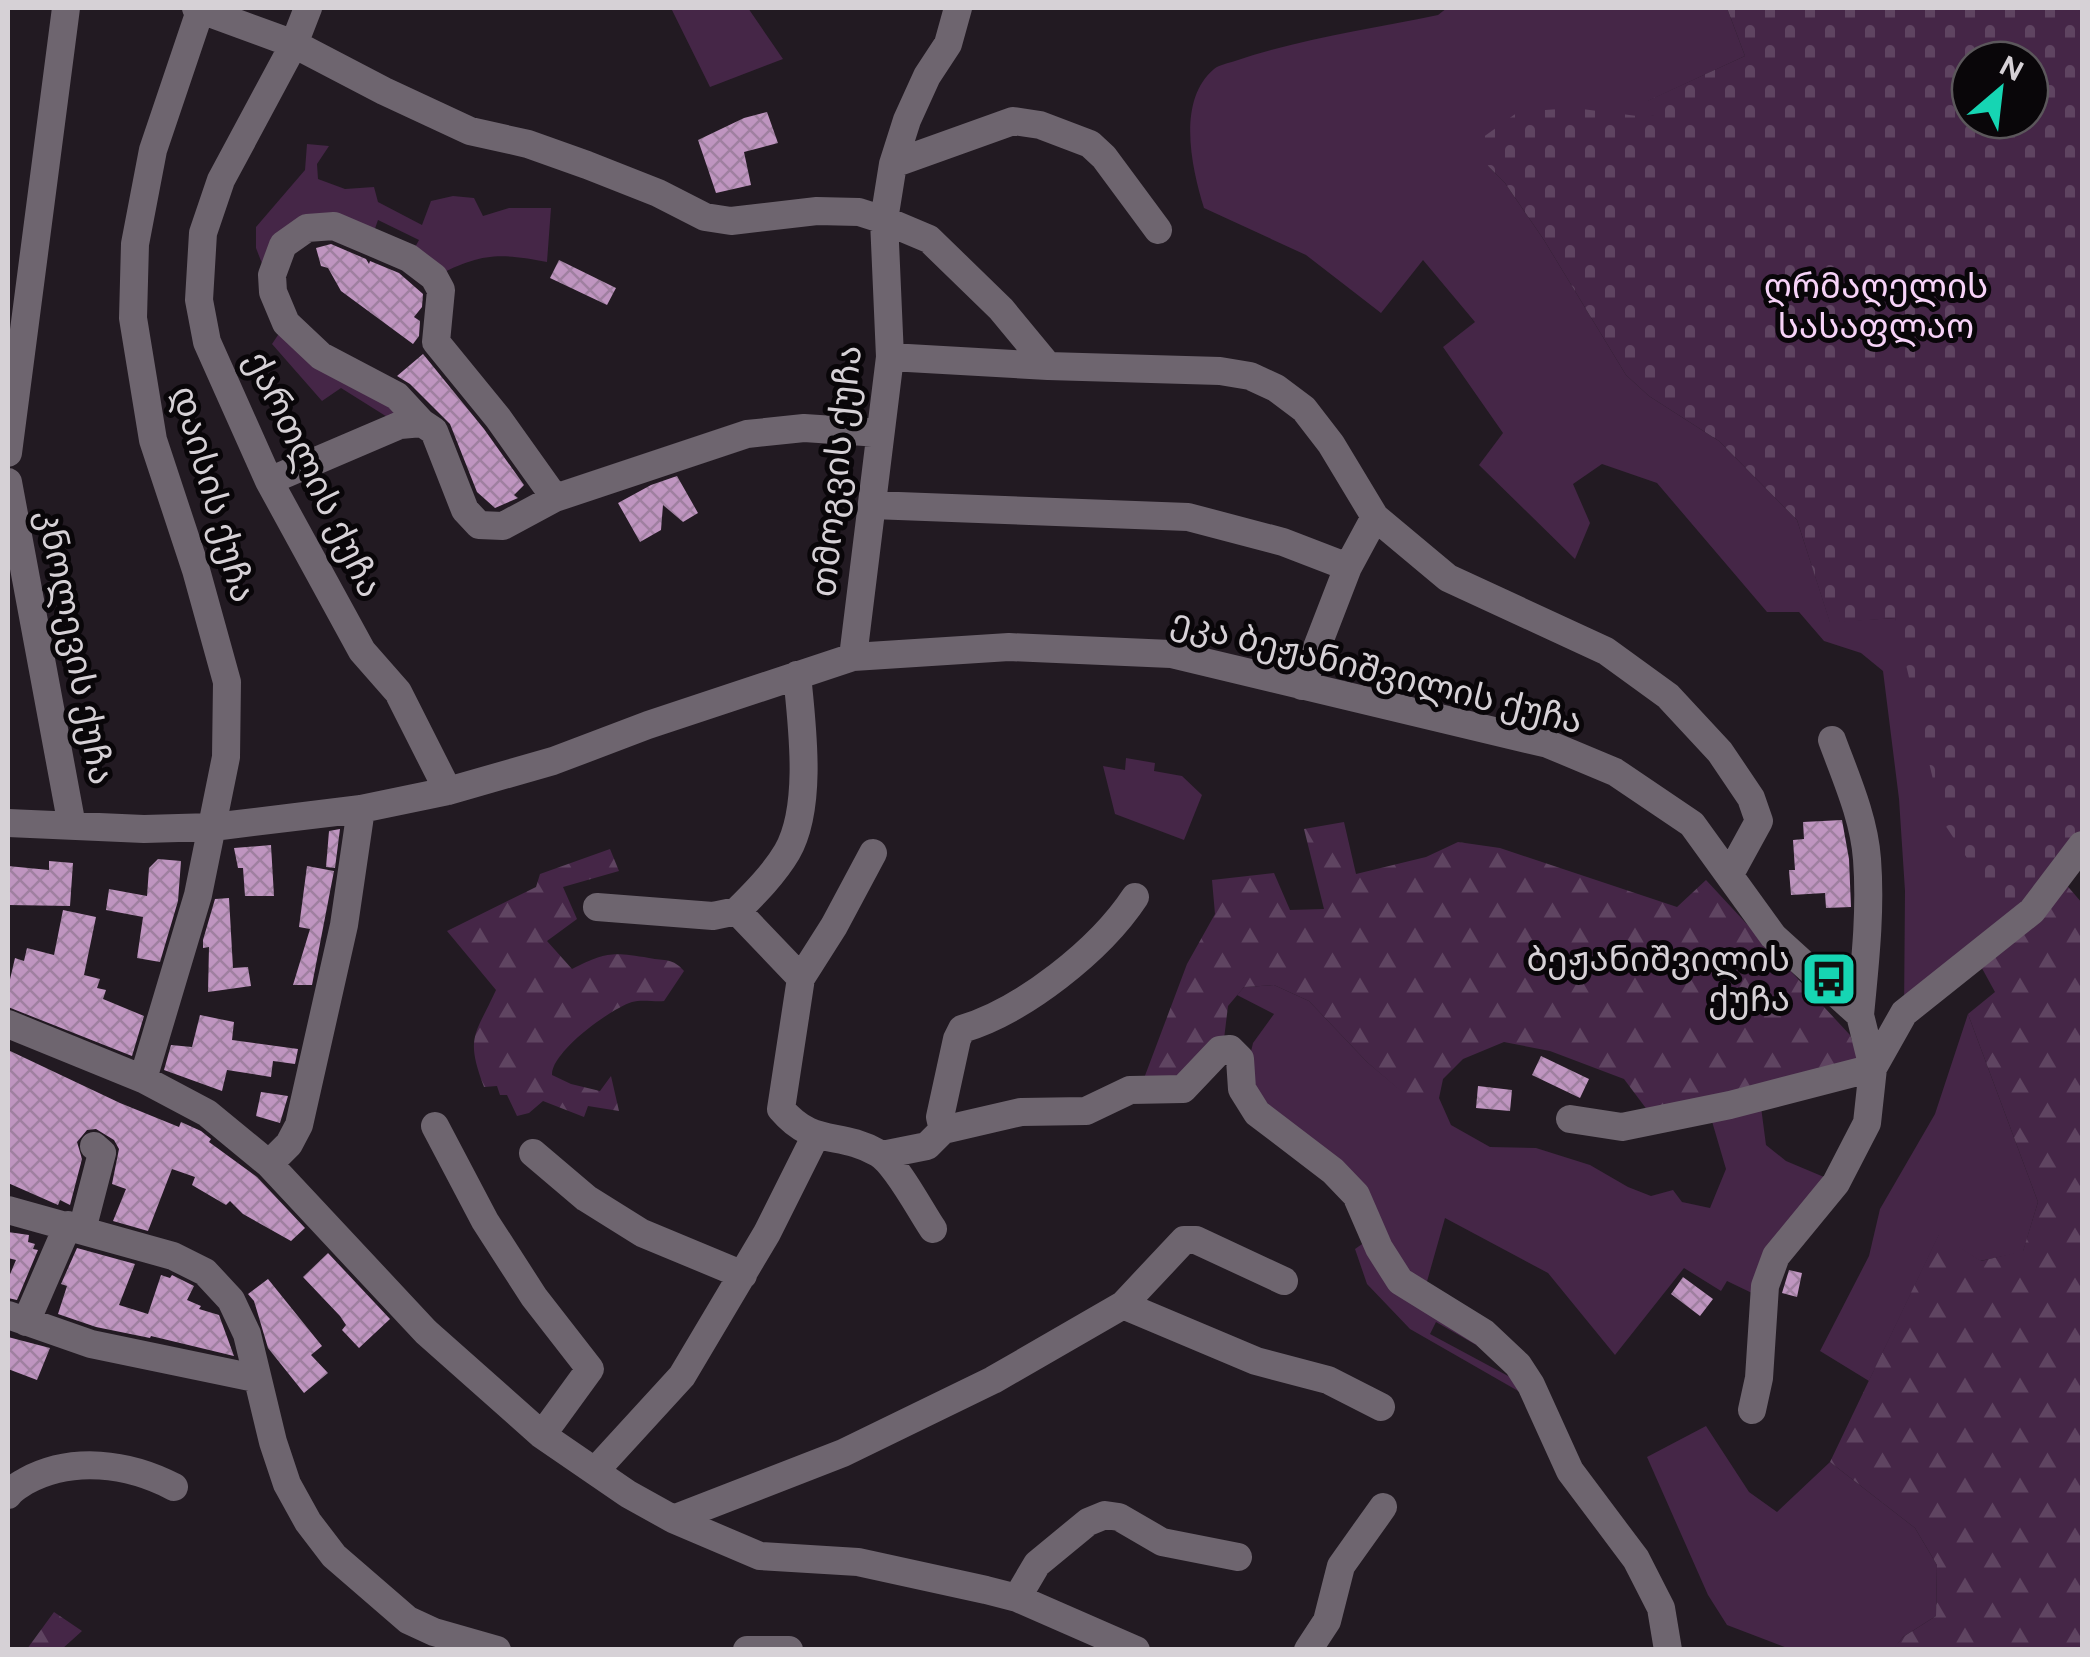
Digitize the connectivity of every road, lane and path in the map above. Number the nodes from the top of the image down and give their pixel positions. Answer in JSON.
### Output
{"nodes":[{"id":1,"x":66,"y":8,"type":"edge"},
{"id":2,"x":199,"y":8,"type":"edge"},
{"id":3,"x":308,"y":8,"type":"edge"},
{"id":4,"x":958,"y":8,"type":"edge"},
{"id":5,"x":294,"y":44,"type":"junction"},
{"id":6,"x":893,"y":164,"type":"junction"},
{"id":7,"x":884,"y":220,"type":"junction"},
{"id":8,"x":1158,"y":230,"type":"dead end"},
{"id":9,"x":890,"y":357,"type":"junction"},
{"id":10,"x":1048,"y":366,"type":"junction"},
{"id":11,"x":422,"y":423,"type":"junction"},
{"id":12,"x":880,"y":432,"type":"junction"},
{"id":13,"x":8,"y":453,"type":"edge"},
{"id":14,"x":269,"y":481,"type":"junction"},
{"id":15,"x":8,"y":482,"type":"edge"},
{"id":16,"x":555,"y":498,"type":"junction"},
{"id":17,"x":872,"y":505,"type":"junction"},
{"id":18,"x":1374,"y":517,"type":"junction"},
{"id":19,"x":1348,"y":567,"type":"junction"},
{"id":20,"x":853,"y":657,"type":"junction"},
{"id":21,"x":797,"y":675,"type":"junction"},
{"id":22,"x":1302,"y":686,"type":"junction"},
{"id":23,"x":1832,"y":740,"type":"dead end"},
{"id":24,"x":448,"y":791,"type":"junction"},
{"id":25,"x":361,"y":809,"type":"junction"},
{"id":26,"x":8,"y":823,"type":"edge"},
{"id":27,"x":72,"y":826,"type":"junction"},
{"id":28,"x":213,"y":828,"type":"junction"},
{"id":29,"x":2082,"y":845,"type":"edge"},
{"id":30,"x":873,"y":852,"type":"dead end"},
{"id":31,"x":1730,"y":874,"type":"junction"},
{"id":32,"x":1135,"y":898,"type":"dead end"},
{"id":33,"x":597,"y":906,"type":"dead end"},
{"id":34,"x":737,"y":911,"type":"junction"},
{"id":35,"x":801,"y":978,"type":"junction"},
{"id":36,"x":1904,"y":1013,"type":"junction"},
{"id":37,"x":1860,"y":1015,"type":"junction"},
{"id":38,"x":8,"y":1024,"type":"edge"},
{"id":39,"x":1873,"y":1068,"type":"junction"},
{"id":40,"x":144,"y":1078,"type":"junction"},
{"id":41,"x":1570,"y":1119,"type":"dead end"},
{"id":42,"x":435,"y":1126,"type":"dead end"},
{"id":43,"x":942,"y":1130,"type":"junction"},
{"id":44,"x":815,"y":1137,"type":"junction"},
{"id":45,"x":94,"y":1146,"type":"dead end"},
{"id":46,"x":533,"y":1153,"type":"dead end"},
{"id":47,"x":882,"y":1155,"type":"junction"},
{"id":48,"x":268,"y":1164,"type":"junction"},
{"id":49,"x":8,"y":1210,"type":"edge"},
{"id":50,"x":75,"y":1228,"type":"junction"},
{"id":51,"x":934,"y":1228,"type":"dead end"},
{"id":52,"x":742,"y":1274,"type":"junction"},
{"id":53,"x":1284,"y":1281,"type":"dead end"},
{"id":54,"x":1123,"y":1305,"type":"junction"},
{"id":55,"x":17,"y":1318,"type":"edge"},
{"id":56,"x":256,"y":1378,"type":"junction"},
{"id":57,"x":1382,"y":1406,"type":"dead end"},
{"id":58,"x":1752,"y":1410,"type":"dead end"},
{"id":59,"x":542,"y":1435,"type":"junction"},
{"id":60,"x":595,"y":1471,"type":"junction"},
{"id":61,"x":174,"y":1488,"type":"dead end"},
{"id":62,"x":8,"y":1496,"type":"edge"},
{"id":63,"x":1383,"y":1507,"type":"dead end"},
{"id":64,"x":674,"y":1520,"type":"junction"},
{"id":65,"x":1238,"y":1557,"type":"dead end"},
{"id":66,"x":1016,"y":1598,"type":"junction"},
{"id":67,"x":497,"y":1650,"type":"edge"},
{"id":68,"x":747,"y":1650,"type":"edge"},
{"id":69,"x":788,"y":1650,"type":"edge"},
{"id":70,"x":1136,"y":1650,"type":"edge"},
{"id":71,"x":1308,"y":1650,"type":"edge"},
{"id":72,"x":1668,"y":1650,"type":"edge"}],
"edges":[{"from":1,"to":13,"type":"street"},
{"from":2,"to":5,"type":"street"},
{"from":2,"to":28,"type":"street","name":"დაისის ქუჩა"},
{"from":3,"to":5,"type":"street","name":"ქართლის ქუჩა"},
{"from":4,"to":6,"type":"street","name":"თმოგვის ქუჩა"},
{"from":5,"to":7,"type":"street"},
{"from":5,"to":14,"type":"street","name":"ქართლის ქუჩა"},
{"from":6,"to":7,"type":"street","name":"თმოგვის ქუჩა"},
{"from":6,"to":8,"type":"street"},
{"from":7,"to":9,"type":"street","name":"თმოგვის ქუჩა"},
{"from":7,"to":10,"type":"street"},
{"from":9,"to":10,"type":"street"},
{"from":9,"to":12,"type":"street","name":"თმოგვის ქუჩა"},
{"from":10,"to":18,"type":"street"},
{"from":11,"to":14,"type":"street"},
{"from":11,"to":16,"type":"street"},
{"from":11,"to":16,"type":"street"},
{"from":12,"to":16,"type":"street"},
{"from":12,"to":17,"type":"street","name":"თმოგვის ქუჩა"},
{"from":14,"to":24,"type":"street","name":"ქართლის ქუჩა"},
{"from":15,"to":27,"type":"street","name":"კნოლევის ქუჩა"},
{"from":17,"to":19,"type":"street"},
{"from":17,"to":20,"type":"street","name":"თმოგვის ქუჩა"},
{"from":18,"to":19,"type":"street"},
{"from":18,"to":31,"type":"street"},
{"from":19,"to":22,"type":"street"},
{"from":20,"to":21,"type":"street","name":"ეკა ბეჟანიშვილის ქუჩა"},
{"from":20,"to":22,"type":"street","name":"ეკა ბეჟანიშვილის ქუჩა"},
{"from":21,"to":24,"type":"street","name":"ეკა ბეჟანიშვილის ქუჩა"},
{"from":21,"to":34,"type":"street"},
{"from":22,"to":31,"type":"street","name":"ეკა ბეჟანიშვილის ქუჩა"},
{"from":23,"to":37,"type":"street"},
{"from":24,"to":25,"type":"street","name":"ეკა ბეჟანიშვილის ქუჩა"},
{"from":25,"to":28,"type":"street","name":"ეკა ბეჟანიშვილის ქუჩა"},
{"from":25,"to":48,"type":"street"},
{"from":26,"to":27,"type":"street","name":"ეკა ბეჟანიშვილის ქუჩა"},
{"from":27,"to":28,"type":"street","name":"ეკა ბეჟანიშვილის ქუჩა"},
{"from":28,"to":40,"type":"street","name":"დაისის ქუჩა"},
{"from":29,"to":36,"type":"street"},
{"from":30,"to":35,"type":"street"},
{"from":31,"to":37,"type":"street","name":"ეკა ბეჟანიშვილის ქუჩა"},
{"from":32,"to":43,"type":"street"},
{"from":33,"to":34,"type":"street"},
{"from":34,"to":35,"type":"street"},
{"from":35,"to":44,"type":"street"},
{"from":36,"to":37,"type":"street"},
{"from":36,"to":39,"type":"street"},
{"from":37,"to":39,"type":"street"},
{"from":38,"to":40,"type":"street"},
{"from":39,"to":41,"type":"street"},
{"from":39,"to":58,"type":"street"},
{"from":40,"to":48,"type":"street"},
{"from":42,"to":59,"type":"street"},
{"from":43,"to":47,"type":"street"},
{"from":43,"to":72,"type":"street"},
{"from":44,"to":47,"type":"street"},
{"from":44,"to":52,"type":"street"},
{"from":45,"to":50,"type":"street"},
{"from":46,"to":52,"type":"street"},
{"from":47,"to":51,"type":"street"},
{"from":48,"to":59,"type":"street"},
{"from":49,"to":50,"type":"street"},
{"from":50,"to":55,"type":"street"},
{"from":50,"to":56,"type":"street"},
{"from":52,"to":60,"type":"street"},
{"from":53,"to":54,"type":"street"},
{"from":54,"to":57,"type":"street"},
{"from":54,"to":64,"type":"street"},
{"from":55,"to":56,"type":"street"},
{"from":56,"to":67,"type":"street"},
{"from":59,"to":60,"type":"street"},
{"from":60,"to":64,"type":"street"},
{"from":61,"to":62,"type":"street"},
{"from":63,"to":71,"type":"street"},
{"from":64,"to":66,"type":"street"},
{"from":65,"to":66,"type":"street"},
{"from":66,"to":70,"type":"street"},
{"from":68,"to":69,"type":"street"}]}
